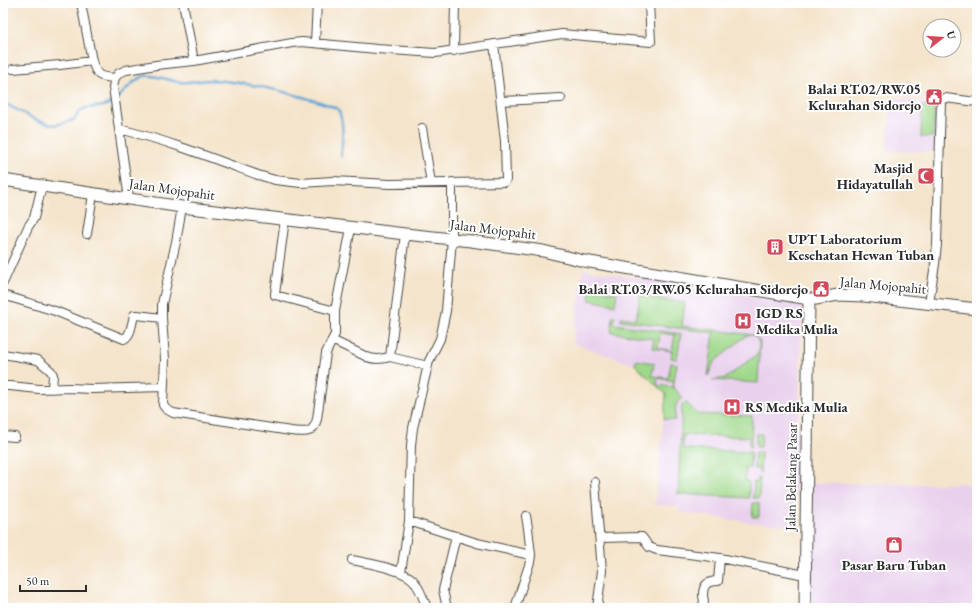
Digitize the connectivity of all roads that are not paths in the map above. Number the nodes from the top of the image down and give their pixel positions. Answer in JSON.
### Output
{"nodes":[{"id":1,"x":81,"y":3,"type":"edge"},
{"id":2,"x":183,"y":3,"type":"edge"},
{"id":3,"x":317,"y":3,"type":"edge"},
{"id":4,"x":455,"y":3,"type":"edge"},
{"id":5,"x":648,"y":3,"type":"edge"},
{"id":6,"x":315,"y":43,"type":"junction"},
{"id":7,"x":494,"y":44,"type":"junction"},
{"id":8,"x":454,"y":51,"type":"junction"},
{"id":9,"x":92,"y":61,"type":"junction"},
{"id":10,"x":194,"y":61,"type":"junction"},
{"id":11,"x":13,"y":69,"type":"dead end"},
{"id":12,"x":114,"y":78,"type":"junction"},
{"id":13,"x":561,"y":98,"type":"dead end"},
{"id":14,"x":501,"y":101,"type":"junction"},
{"id":15,"x":977,"y":102,"type":"edge"},
{"id":16,"x":422,"y":128,"type":"dead end"},
{"id":17,"x":119,"y":129,"type":"junction"},
{"id":18,"x":3,"y":180,"type":"edge"},
{"id":19,"x":452,"y":182,"type":"junction"},
{"id":20,"x":431,"y":183,"type":"junction"},
{"id":21,"x":42,"y":186,"type":"junction"},
{"id":22,"x":93,"y":194,"type":"junction"},
{"id":23,"x":130,"y":199,"type":"junction"},
{"id":24,"x":182,"y":207,"type":"junction"},
{"id":25,"x":285,"y":219,"type":"junction"},
{"id":26,"x":351,"y":228,"type":"junction"},
{"id":27,"x":87,"y":234,"type":"dead end"},
{"id":28,"x":405,"y":234,"type":"junction"},
{"id":29,"x":452,"y":239,"type":"junction"},
{"id":30,"x":3,"y":283,"type":"edge"},
{"id":31,"x":3,"y":295,"type":"edge"},
{"id":32,"x":809,"y":299,"type":"junction"},
{"id":33,"x":929,"y":303,"type":"junction"},
{"id":34,"x":977,"y":309,"type":"edge"},
{"id":35,"x":335,"y":310,"type":"junction"},
{"id":36,"x":162,"y":318,"type":"junction"},
{"id":37,"x":332,"y":340,"type":"junction"},
{"id":38,"x":3,"y":354,"type":"edge"},
{"id":39,"x":390,"y":356,"type":"junction"},
{"id":40,"x":428,"y":366,"type":"junction"},
{"id":41,"x":3,"y":386,"type":"edge"},
{"id":42,"x":164,"y":386,"type":"junction"},
{"id":43,"x":52,"y":389,"type":"junction"},
{"id":44,"x":3,"y":436,"type":"edge"},
{"id":45,"x":15,"y":437,"type":"dead end"},
{"id":46,"x":595,"y":482,"type":"dead end"},
{"id":47,"x":526,"y":516,"type":"dead end"},
{"id":48,"x":409,"y":521,"type":"junction"},
{"id":49,"x":456,"y":536,"type":"junction"},
{"id":50,"x":600,"y":538,"type":"junction"},
{"id":51,"x":531,"y":555,"type":"junction"},
{"id":52,"x":720,"y":558,"type":"junction"},
{"id":53,"x":352,"y":560,"type":"dead end"},
{"id":54,"x":400,"y":572,"type":"junction"},
{"id":55,"x":805,"y":575,"type":"junction"},
{"id":56,"x":427,"y":608,"type":"edge"},
{"id":57,"x":447,"y":608,"type":"edge"},
{"id":58,"x":515,"y":608,"type":"edge"},
{"id":59,"x":597,"y":608,"type":"edge"},
{"id":60,"x":701,"y":608,"type":"edge"},
{"id":61,"x":805,"y":608,"type":"edge"}],
"edges":[{"from":1,"to":9,"type":"street"},
{"from":2,"to":10,"type":"street"},
{"from":3,"to":6,"type":"street"},
{"from":4,"to":8,"type":"street"},
{"from":5,"to":7,"type":"street"},
{"from":6,"to":8,"type":"street"},
{"from":6,"to":10,"type":"street"},
{"from":7,"to":8,"type":"street"},
{"from":7,"to":14,"type":"street"},
{"from":9,"to":11,"type":"street"},
{"from":9,"to":12,"type":"street"},
{"from":10,"to":12,"type":"street"},
{"from":12,"to":17,"type":"street"},
{"from":13,"to":14,"type":"street"},
{"from":14,"to":19,"type":"street"},
{"from":15,"to":33,"type":"street"},
{"from":16,"to":20,"type":"street"},
{"from":17,"to":20,"type":"street"},
{"from":17,"to":23,"type":"street"},
{"from":18,"to":21,"type":"street","name":"Jalan Mojopahit"},
{"from":19,"to":20,"type":"street"},
{"from":19,"to":29,"type":"street"},
{"from":21,"to":22,"type":"street","name":"Jalan Mojopahit"},
{"from":21,"to":30,"type":"street"},
{"from":22,"to":23,"type":"street","name":"Jalan Mojopahit"},
{"from":22,"to":27,"type":"street"},
{"from":23,"to":24,"type":"street","name":"Jalan Mojopahit"},
{"from":24,"to":25,"type":"street","name":"Jalan Mojopahit"},
{"from":24,"to":36,"type":"street"},
{"from":25,"to":26,"type":"street","name":"Jalan Mojopahit"},
{"from":25,"to":35,"type":"street"},
{"from":26,"to":28,"type":"street","name":"Jalan Mojopahit"},
{"from":26,"to":35,"type":"street"},
{"from":28,"to":29,"type":"street","name":"Jalan Mojopahit"},
{"from":28,"to":39,"type":"street"},
{"from":29,"to":32,"type":"street","name":"Jalan Mojopahit"},
{"from":29,"to":40,"type":"street"},
{"from":31,"to":36,"type":"street"},
{"from":32,"to":33,"type":"street","name":"Jalan Mojopahit"},
{"from":32,"to":55,"type":"street","name":"Jalan Belakang Pasar"},
{"from":33,"to":34,"type":"street","name":"Jalan Mojopahit"},
{"from":35,"to":37,"type":"street"},
{"from":36,"to":42,"type":"street"},
{"from":37,"to":39,"type":"street"},
{"from":37,"to":42,"type":"street"},
{"from":38,"to":43,"type":"street"},
{"from":39,"to":40,"type":"street"},
{"from":40,"to":48,"type":"street"},
{"from":41,"to":43,"type":"street"},
{"from":42,"to":43,"type":"street"},
{"from":44,"to":45,"type":"street"},
{"from":46,"to":50,"type":"street"},
{"from":47,"to":51,"type":"street"},
{"from":48,"to":49,"type":"street"},
{"from":48,"to":54,"type":"street"},
{"from":49,"to":51,"type":"street"},
{"from":49,"to":57,"type":"street"},
{"from":50,"to":52,"type":"street"},
{"from":50,"to":59,"type":"street"},
{"from":51,"to":58,"type":"street"},
{"from":52,"to":55,"type":"street"},
{"from":52,"to":60,"type":"street"},
{"from":53,"to":54,"type":"street"},
{"from":54,"to":56,"type":"street"},
{"from":55,"to":61,"type":"street","name":"Jalan Belakang Pasar"}]}
